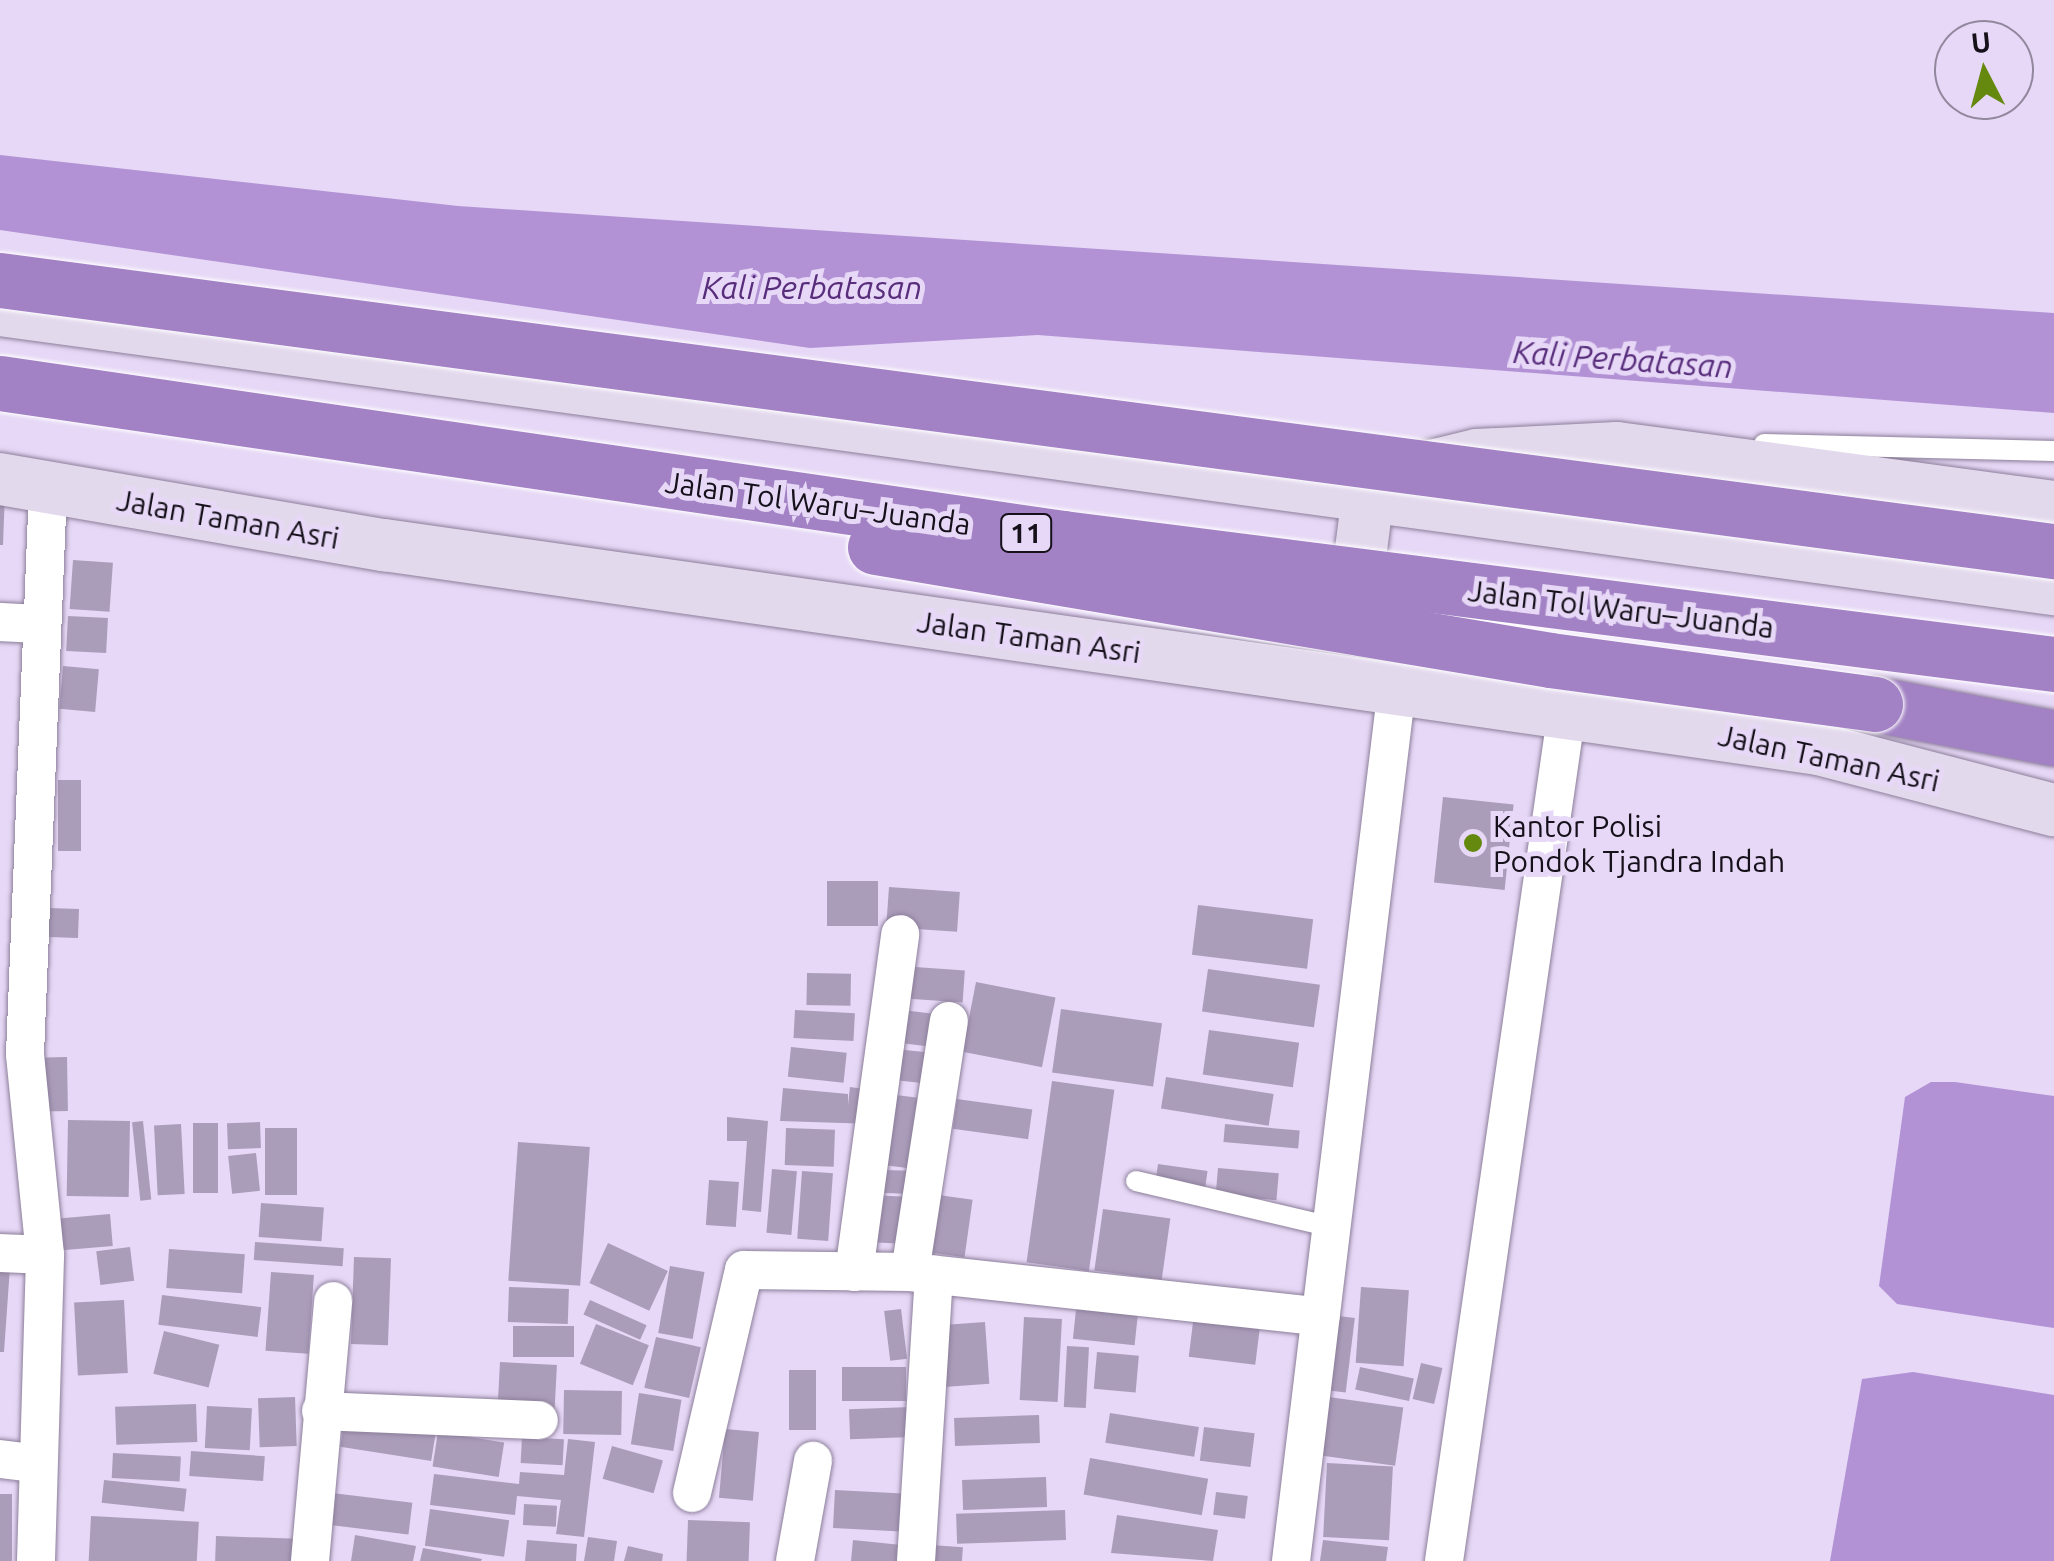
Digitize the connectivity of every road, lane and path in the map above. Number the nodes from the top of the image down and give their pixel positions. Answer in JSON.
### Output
{"nodes":[{"id":1,"x":0,"y":280,"type":"edge"},
{"id":2,"x":0,"y":310,"type":"edge"},
{"id":3,"x":0,"y":382,"type":"edge"},
{"id":4,"x":1617,"y":448,"type":"junction"},
{"id":5,"x":2054,"y":451,"type":"edge"},
{"id":6,"x":607,"y":473,"type":"junction"},
{"id":7,"x":24,"y":484,"type":"edge"},
{"id":8,"x":1368,"y":494,"type":"junction"},
{"id":9,"x":2054,"y":507,"type":"edge"},
{"id":10,"x":2054,"y":552,"type":"edge"},
{"id":11,"x":2054,"y":588,"type":"edge"},
{"id":12,"x":18,"y":623,"type":"edge"},
{"id":13,"x":2054,"y":664,"type":"edge"},
{"id":14,"x":1345,"y":681,"type":"junction"},
{"id":15,"x":1398,"y":687,"type":"junction"},
{"id":16,"x":1567,"y":711,"type":"junction"},
{"id":17,"x":2054,"y":738,"type":"edge"},
{"id":18,"x":2054,"y":810,"type":"edge"},
{"id":19,"x":14,"y":818,"type":"edge"},
{"id":20,"x":900,"y":934,"type":"dead end"},
{"id":21,"x":949,"y":1021,"type":"dead end"},
{"id":22,"x":13,"y":1053,"type":"edge"},
{"id":23,"x":1136,"y":1181,"type":"dead end"},
{"id":24,"x":1332,"y":1227,"type":"junction"},
{"id":25,"x":0,"y":1253,"type":"edge"},
{"id":26,"x":45,"y":1255,"type":"junction"},
{"id":27,"x":854,"y":1272,"type":"junction"},
{"id":28,"x":922,"y":1273,"type":"junction"},
{"id":29,"x":333,"y":1301,"type":"dead end"},
{"id":30,"x":1321,"y":1317,"type":"junction"},
{"id":31,"x":322,"y":1410,"type":"junction"},
{"id":32,"x":538,"y":1420,"type":"dead end"},
{"id":33,"x":18,"y":1461,"type":"edge"},
{"id":34,"x":813,"y":1462,"type":"dead end"},
{"id":35,"x":692,"y":1494,"type":"dead end"},
{"id":36,"x":36,"y":1561,"type":"edge"},
{"id":37,"x":310,"y":1561,"type":"edge"},
{"id":38,"x":795,"y":1561,"type":"edge"},
{"id":39,"x":916,"y":1561,"type":"edge"},
{"id":40,"x":1291,"y":1561,"type":"edge"},
{"id":41,"x":1444,"y":1561,"type":"edge"}],
"edges":[{"from":1,"to":10,"type":"highway","bridge":true},
{"from":2,"to":8,"type":"main road"},
{"from":3,"to":6,"type":"highway","name":"Jalan Tol Waru–Juanda","number":"11","bridge":true},
{"from":4,"to":5,"type":"lane"},
{"from":4,"to":8,"type":"main road"},
{"from":4,"to":9,"type":"main road"},
{"from":6,"to":13,"type":"highway","name":"Jalan Tol Waru–Juanda","number":"11","bridge":true},
{"from":6,"to":17,"type":"highway","bridge":true},
{"from":7,"to":12,"type":"street"},
{"from":7,"to":14,"type":"main road","name":"Jalan Taman Asri"},
{"from":8,"to":11,"type":"main road"},
{"from":8,"to":14,"type":"main road"},
{"from":12,"to":19,"type":"street"},
{"from":14,"to":15,"type":"main road","name":"Jalan Taman Asri"},
{"from":15,"to":16,"type":"main road","name":"Jalan Taman Asri"},
{"from":15,"to":24,"type":"street"},
{"from":16,"to":18,"type":"main road","name":"Jalan Taman Asri"},
{"from":16,"to":41,"type":"street"},
{"from":19,"to":22,"type":"street"},
{"from":20,"to":27,"type":"street"},
{"from":21,"to":28,"type":"street"},
{"from":22,"to":26,"type":"street"},
{"from":23,"to":24,"type":"lane"},
{"from":24,"to":30,"type":"street"},
{"from":25,"to":26,"type":"street"},
{"from":26,"to":33,"type":"street"},
{"from":27,"to":28,"type":"street"},
{"from":27,"to":35,"type":"street"},
{"from":28,"to":30,"type":"street"},
{"from":28,"to":39,"type":"street"},
{"from":29,"to":31,"type":"street"},
{"from":30,"to":40,"type":"street"},
{"from":31,"to":32,"type":"street"},
{"from":31,"to":37,"type":"street"},
{"from":33,"to":36,"type":"street"},
{"from":34,"to":38,"type":"street"}]}
